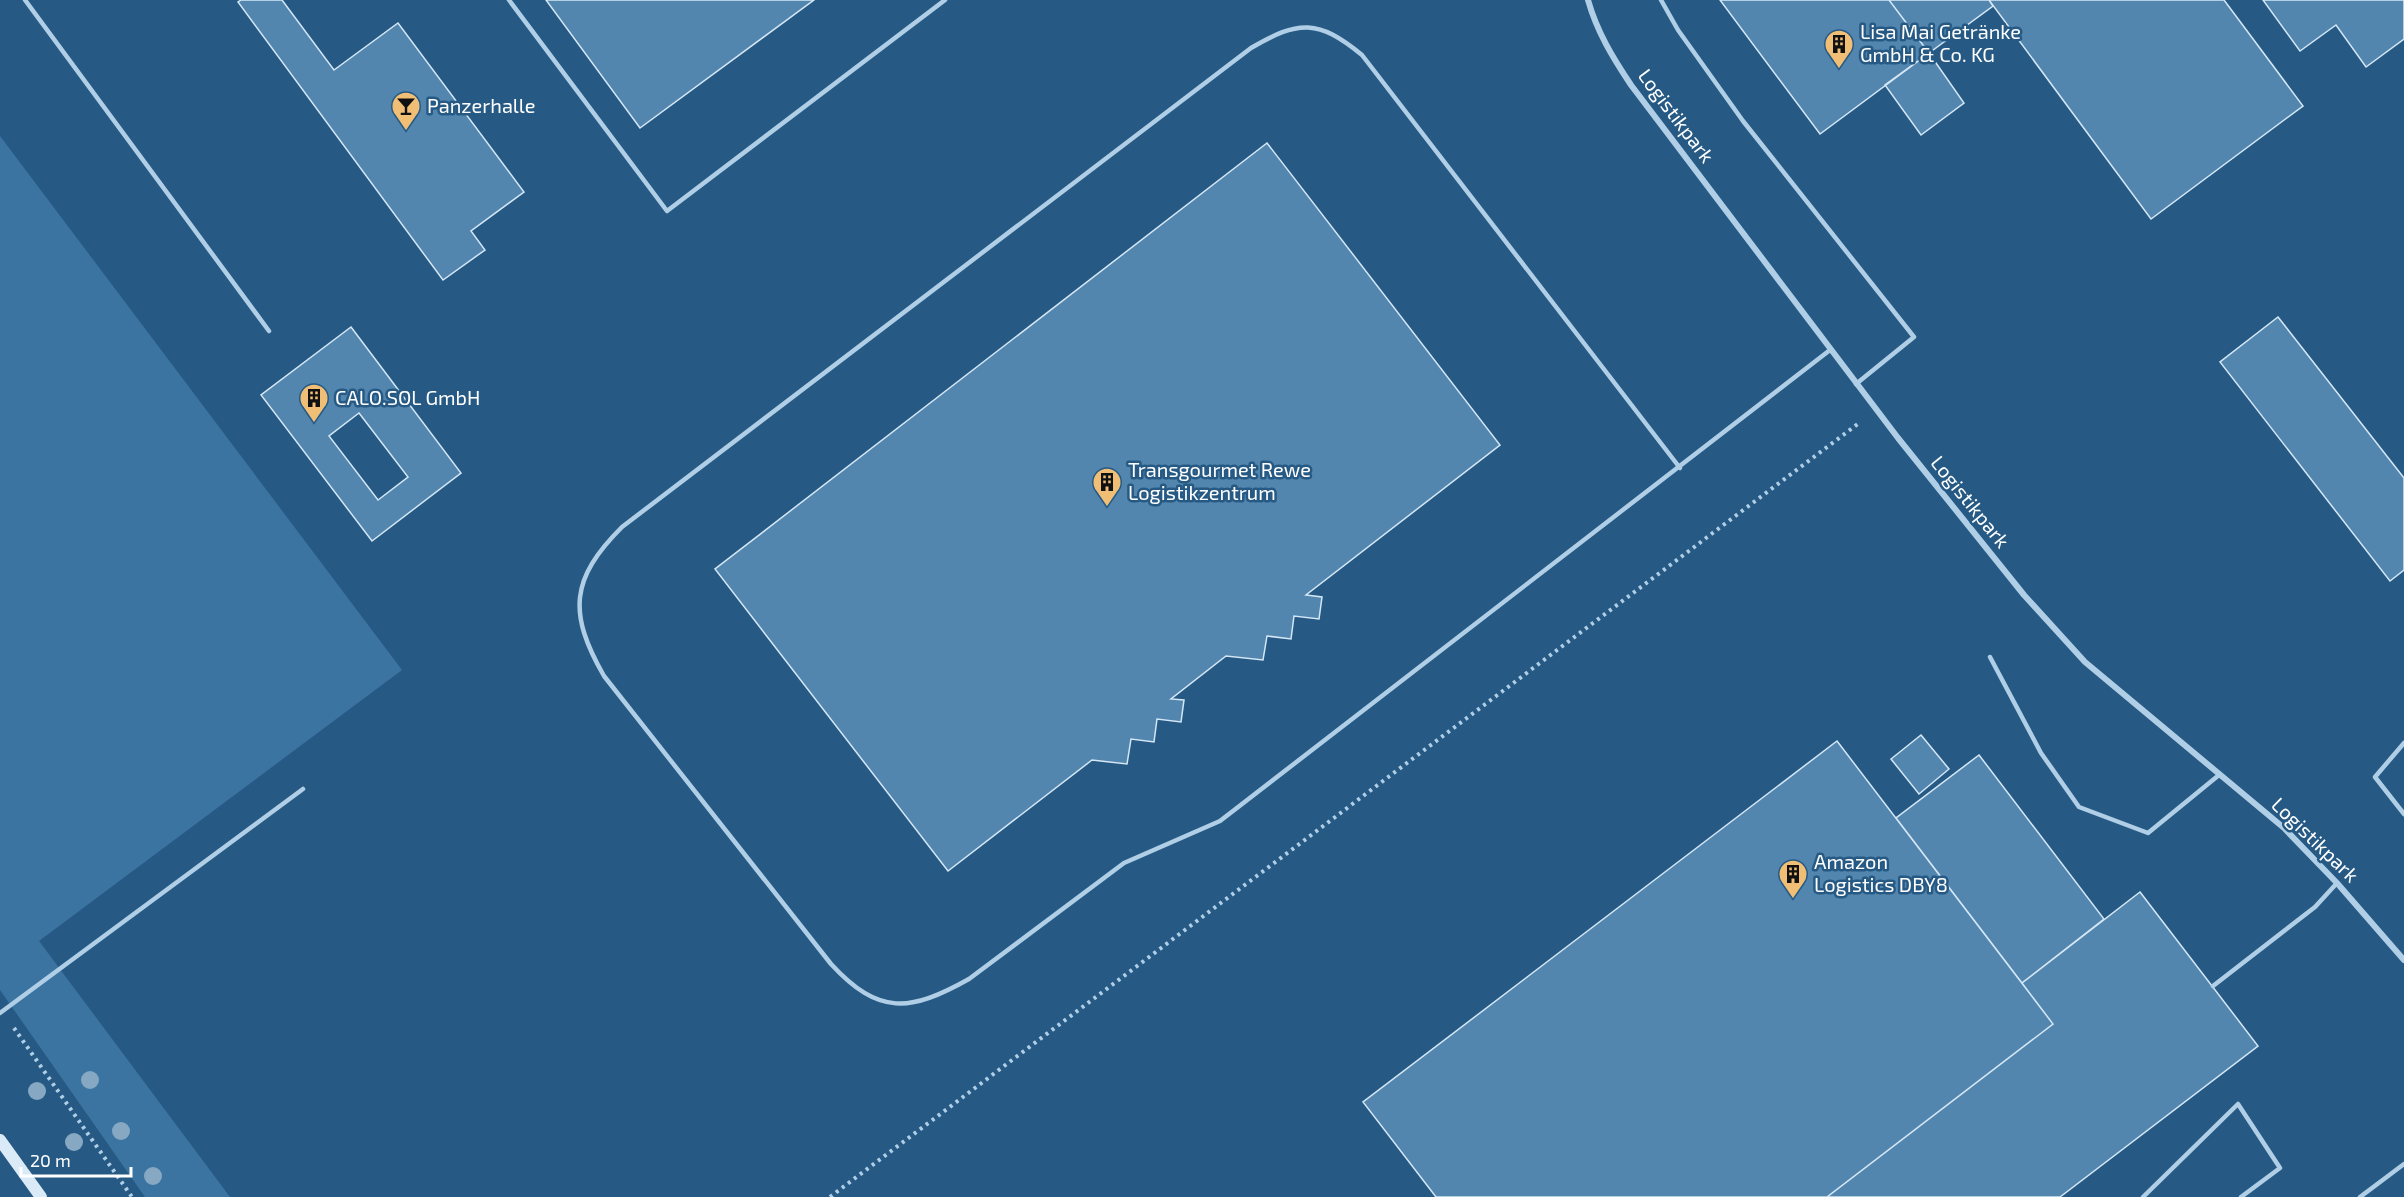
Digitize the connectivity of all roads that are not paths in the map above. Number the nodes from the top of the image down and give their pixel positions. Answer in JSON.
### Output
{"nodes":[{"id":1,"x":25,"y":0,"type":"edge"},
{"id":2,"x":509,"y":0,"type":"edge"},
{"id":3,"x":945,"y":0,"type":"edge"},
{"id":4,"x":1588,"y":0,"type":"edge"},
{"id":5,"x":1661,"y":0,"type":"edge"},
{"id":6,"x":268,"y":331,"type":"dead end"},
{"id":7,"x":1830,"y":350,"type":"junction"},
{"id":8,"x":1856,"y":384,"type":"junction"},
{"id":9,"x":1680,"y":468,"type":"junction"},
{"id":10,"x":1990,"y":657,"type":"dead end"},
{"id":11,"x":2404,"y":743,"type":"edge"},
{"id":12,"x":2219,"y":775,"type":"junction"},
{"id":13,"x":303,"y":789,"type":"dead end"},
{"id":14,"x":2404,"y":814,"type":"edge"},
{"id":15,"x":2337,"y":883,"type":"junction"},
{"id":16,"x":2404,"y":960,"type":"edge"},
{"id":17,"x":2213,"y":986,"type":"dead end"},
{"id":18,"x":1,"y":1012,"type":"edge"},
{"id":19,"x":0,"y":1140,"type":"edge"},
{"id":20,"x":2404,"y":1164,"type":"edge"},
{"id":21,"x":41,"y":1197,"type":"edge"},
{"id":22,"x":2144,"y":1197,"type":"edge"},
{"id":23,"x":2241,"y":1197,"type":"edge"},
{"id":24,"x":2360,"y":1197,"type":"edge"}],
"edges":[{"from":1,"to":6,"type":"lane"},
{"from":2,"to":3,"type":"lane"},
{"from":4,"to":7,"type":"street","name":"Logistikpark"},
{"from":5,"to":8,"type":"lane"},
{"from":7,"to":8,"type":"street","name":"Logistikpark"},
{"from":7,"to":9,"type":"lane"},
{"from":8,"to":12,"type":"street","name":"Logistikpark"},
{"from":9,"to":9,"type":"lane"},
{"from":10,"to":12,"type":"lane"},
{"from":11,"to":14,"type":"lane"},
{"from":12,"to":15,"type":"street","name":"Logistikpark"},
{"from":13,"to":18,"type":"lane"},
{"from":15,"to":16,"type":"street","name":"Logistikpark"},
{"from":15,"to":17,"type":"lane"},
{"from":19,"to":21,"type":"main road"},
{"from":20,"to":24,"type":"lane"},
{"from":22,"to":23,"type":"lane"}]}
